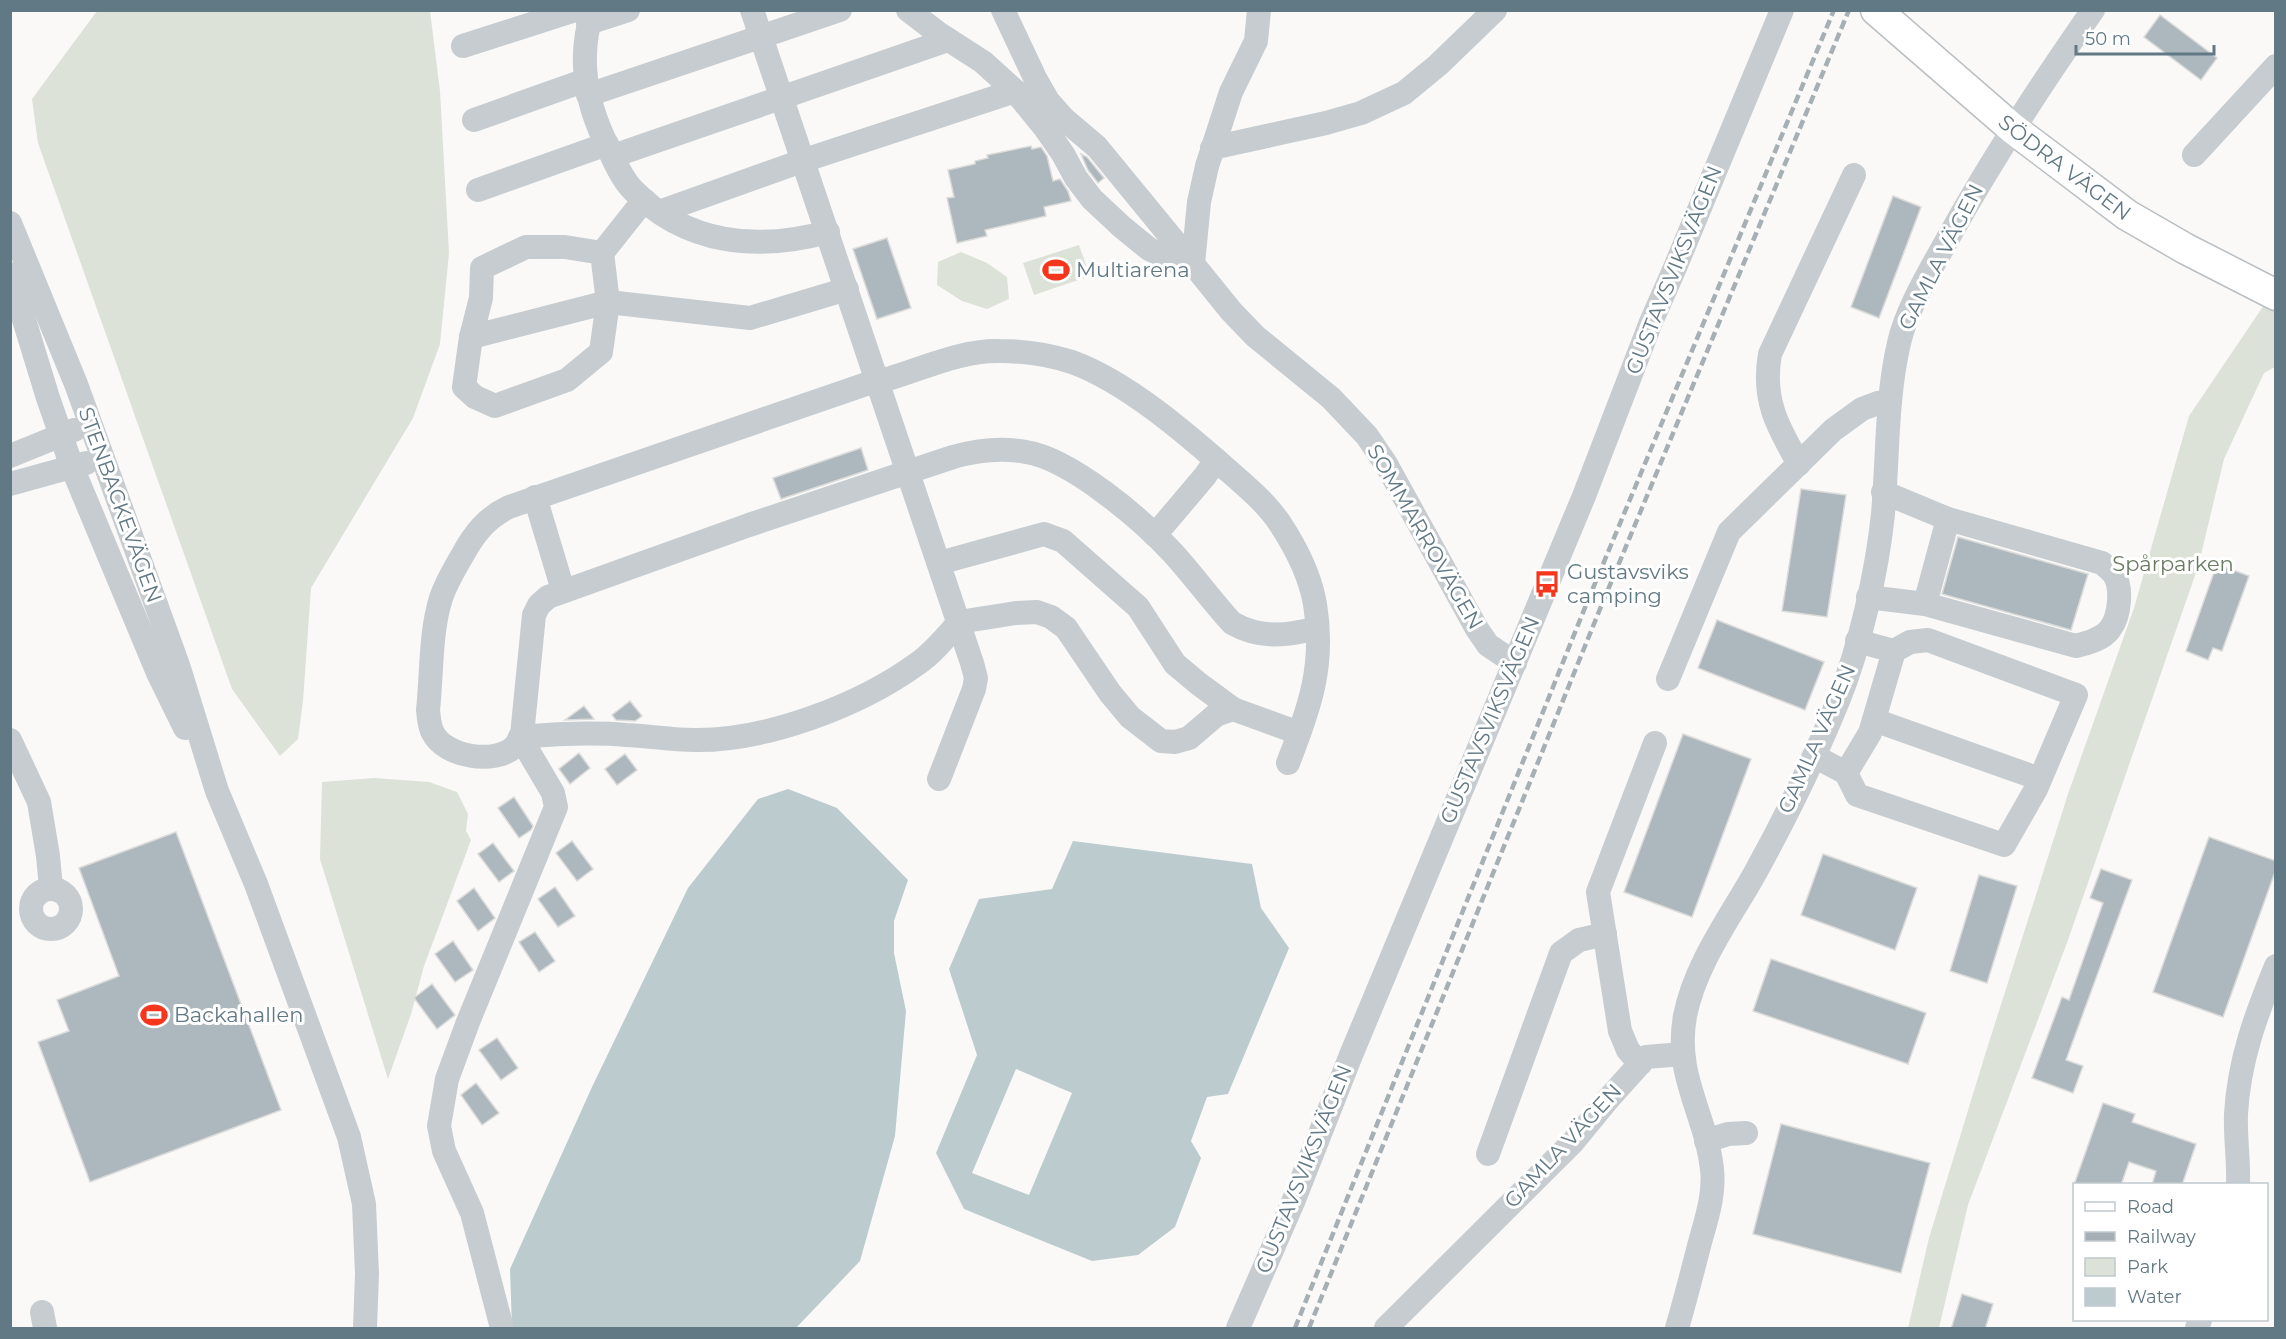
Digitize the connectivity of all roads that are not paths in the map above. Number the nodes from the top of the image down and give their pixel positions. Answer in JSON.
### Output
{"nodes":[{"id":1,"x":628,"y":10,"type":"edge"},
{"id":2,"x":752,"y":10,"type":"edge"},
{"id":3,"x":840,"y":10,"type":"edge"},
{"id":4,"x":908,"y":10,"type":"edge"},
{"id":5,"x":1003,"y":10,"type":"edge"},
{"id":6,"x":1259,"y":10,"type":"edge"},
{"id":7,"x":1495,"y":10,"type":"edge"},
{"id":8,"x":1782,"y":10,"type":"edge"},
{"id":9,"x":1876,"y":10,"type":"edge"},
{"id":10,"x":2093,"y":10,"type":"edge"},
{"id":11,"x":585,"y":15,"type":"edge"},
{"id":12,"x":760,"y":37,"type":"junction"},
{"id":13,"x":948,"y":40,"type":"junction"},
{"id":14,"x":464,"y":46,"type":"dead end"},
{"id":15,"x":2276,"y":66,"type":"edge"},
{"id":16,"x":587,"y":87,"type":"junction"},
{"id":17,"x":1015,"y":91,"type":"junction"},
{"id":18,"x":782,"y":99,"type":"junction"},
{"id":19,"x":474,"y":120,"type":"dead end"},
{"id":20,"x":2012,"y":128,"type":"junction"},
{"id":21,"x":1086,"y":137,"type":"junction"},
{"id":22,"x":1212,"y":148,"type":"junction"},
{"id":23,"x":610,"y":150,"type":"junction"},
{"id":24,"x":1064,"y":154,"type":"junction"},
{"id":25,"x":2194,"y":155,"type":"dead end"},
{"id":26,"x":802,"y":161,"type":"junction"},
{"id":27,"x":1854,"y":174,"type":"dead end"},
{"id":28,"x":478,"y":190,"type":"dead end"},
{"id":29,"x":652,"y":206,"type":"junction"},
{"id":30,"x":10,"y":223,"type":"edge"},
{"id":31,"x":828,"y":232,"type":"junction"},
{"id":32,"x":602,"y":254,"type":"junction"},
{"id":33,"x":1193,"y":264,"type":"junction"},
{"id":34,"x":10,"y":274,"type":"edge"},
{"id":35,"x":847,"y":288,"type":"junction"},
{"id":36,"x":2276,"y":295,"type":"edge"},
{"id":37,"x":608,"y":302,"type":"junction"},
{"id":38,"x":471,"y":337,"type":"junction"},
{"id":39,"x":878,"y":380,"type":"junction"},
{"id":40,"x":1890,"y":402,"type":"junction"},
{"id":41,"x":90,"y":423,"type":"junction"},
{"id":42,"x":61,"y":435,"type":"junction"},
{"id":43,"x":10,"y":456,"type":"edge"},
{"id":44,"x":103,"y":459,"type":"junction"},
{"id":45,"x":1216,"y":460,"type":"junction"},
{"id":46,"x":1799,"y":464,"type":"junction"},
{"id":47,"x":72,"y":467,"type":"junction"},
{"id":48,"x":909,"y":472,"type":"junction"},
{"id":49,"x":10,"y":484,"type":"edge"},
{"id":50,"x":1883,"y":492,"type":"junction"},
{"id":51,"x":535,"y":497,"type":"junction"},
{"id":52,"x":1948,"y":519,"type":"junction"},
{"id":53,"x":1155,"y":535,"type":"junction"},
{"id":54,"x":939,"y":563,"type":"junction"},
{"id":55,"x":563,"y":590,"type":"junction"},
{"id":56,"x":1868,"y":597,"type":"junction"},
{"id":57,"x":1925,"y":603,"type":"junction"},
{"id":58,"x":959,"y":622,"type":"junction"},
{"id":59,"x":1317,"y":628,"type":"junction"},
{"id":60,"x":1857,"y":641,"type":"junction"},
{"id":61,"x":1894,"y":651,"type":"junction"},
{"id":62,"x":1515,"y":663,"type":"junction"},
{"id":63,"x":1668,"y":679,"type":"dead end"},
{"id":64,"x":1233,"y":708,"type":"junction"},
{"id":65,"x":1874,"y":720,"type":"junction"},
{"id":66,"x":1299,"y":733,"type":"junction"},
{"id":67,"x":520,"y":737,"type":"junction"},
{"id":68,"x":10,"y":740,"type":"edge"},
{"id":69,"x":1655,"y":743,"type":"dead end"},
{"id":70,"x":1814,"y":756,"type":"junction"},
{"id":71,"x":1288,"y":763,"type":"dead end"},
{"id":72,"x":1846,"y":772,"type":"junction"},
{"id":73,"x":939,"y":779,"type":"dead end"},
{"id":74,"x":2040,"y":779,"type":"junction"},
{"id":75,"x":217,"y":791,"type":"junction"},
{"id":76,"x":51,"y":888,"type":"dead end"},
{"id":77,"x":1605,"y":934,"type":"junction"},
{"id":78,"x":2276,"y":966,"type":"edge"},
{"id":79,"x":1683,"y":1054,"type":"junction"},
{"id":80,"x":1640,"y":1064,"type":"junction"},
{"id":81,"x":1746,"y":1134,"type":"dead end"},
{"id":82,"x":1706,"y":1141,"type":"junction"},
{"id":83,"x":1488,"y":1154,"type":"dead end"},
{"id":84,"x":2238,"y":1183,"type":"edge"},
{"id":85,"x":364,"y":1329,"type":"edge"},
{"id":86,"x":502,"y":1329,"type":"edge"},
{"id":87,"x":1238,"y":1329,"type":"edge"},
{"id":88,"x":1386,"y":1329,"type":"edge"},
{"id":89,"x":1677,"y":1329,"type":"edge"}],
"edges":[{"from":1,"to":11,"type":"street"},
{"from":2,"to":12,"type":"street"},
{"from":3,"to":12,"type":"street"},
{"from":4,"to":13,"type":"street"},
{"from":5,"to":21,"type":"street","name":"SOMMARROVÄGEN"},
{"from":6,"to":22,"type":"street"},
{"from":7,"to":22,"type":"street"},
{"from":8,"to":62,"type":"street","name":"GUSTAVSVIKSVÄGEN"},
{"from":9,"to":20,"type":"main road","name":"SÖDRA VÄGEN"},
{"from":10,"to":20,"type":"street","name":"GAMLA VÄGEN"},
{"from":11,"to":14,"type":"street"},
{"from":11,"to":16,"type":"street"},
{"from":12,"to":16,"type":"street"},
{"from":12,"to":18,"type":"street"},
{"from":13,"to":17,"type":"street"},
{"from":13,"to":18,"type":"street"},
{"from":15,"to":25,"type":"street"},
{"from":16,"to":19,"type":"street"},
{"from":16,"to":23,"type":"street"},
{"from":17,"to":24,"type":"street"},
{"from":17,"to":26,"type":"street"},
{"from":18,"to":23,"type":"street"},
{"from":18,"to":26,"type":"street"},
{"from":20,"to":36,"type":"main road","name":"SÖDRA VÄGEN"},
{"from":20,"to":40,"type":"street","name":"GAMLA VÄGEN"},
{"from":21,"to":24,"type":"street"},
{"from":21,"to":33,"type":"street","name":"SOMMARROVÄGEN"},
{"from":22,"to":33,"type":"street"},
{"from":23,"to":28,"type":"street"},
{"from":23,"to":29,"type":"street"},
{"from":24,"to":33,"type":"street"},
{"from":26,"to":29,"type":"street"},
{"from":26,"to":31,"type":"street"},
{"from":27,"to":46,"type":"street"},
{"from":29,"to":31,"type":"street"},
{"from":29,"to":32,"type":"street"},
{"from":30,"to":41,"type":"street","name":"STENBACKEVÄGEN"},
{"from":31,"to":35,"type":"street"},
{"from":32,"to":37,"type":"street"},
{"from":32,"to":38,"type":"street"},
{"from":33,"to":62,"type":"street","name":"SOMMARROVÄGEN"},
{"from":34,"to":42,"type":"street","name":"STENBACKEVÄGEN"},
{"from":35,"to":37,"type":"street"},
{"from":35,"to":39,"type":"street"},
{"from":37,"to":38,"type":"street"},
{"from":37,"to":38,"type":"street"},
{"from":39,"to":45,"type":"street"},
{"from":39,"to":48,"type":"street"},
{"from":39,"to":51,"type":"street"},
{"from":40,"to":46,"type":"street"},
{"from":40,"to":50,"type":"street","name":"GAMLA VÄGEN"},
{"from":41,"to":42,"type":"street"},
{"from":41,"to":44,"type":"street","name":"STENBACKEVÄGEN"},
{"from":42,"to":43,"type":"street"},
{"from":42,"to":47,"type":"street","name":"STENBACKEVÄGEN"},
{"from":44,"to":47,"type":"street"},
{"from":44,"to":75,"type":"street","name":"STENBACKEVÄGEN"},
{"from":45,"to":53,"type":"street"},
{"from":45,"to":59,"type":"street"},
{"from":46,"to":63,"type":"street"},
{"from":47,"to":49,"type":"street"},
{"from":47,"to":75,"type":"street","name":"STENBACKEVÄGEN"},
{"from":48,"to":53,"type":"street"},
{"from":48,"to":54,"type":"street"},
{"from":48,"to":55,"type":"street"},
{"from":50,"to":52,"type":"street"},
{"from":50,"to":56,"type":"street","name":"GAMLA VÄGEN"},
{"from":51,"to":55,"type":"street"},
{"from":51,"to":67,"type":"street"},
{"from":52,"to":57,"type":"street"},
{"from":52,"to":57,"type":"street"},
{"from":53,"to":59,"type":"street"},
{"from":54,"to":58,"type":"street"},
{"from":54,"to":64,"type":"street"},
{"from":55,"to":67,"type":"street"},
{"from":56,"to":57,"type":"street"},
{"from":56,"to":60,"type":"street","name":"GAMLA VÄGEN"},
{"from":58,"to":64,"type":"street"},
{"from":58,"to":67,"type":"street"},
{"from":58,"to":73,"type":"street"},
{"from":59,"to":66,"type":"street"},
{"from":60,"to":61,"type":"street"},
{"from":60,"to":70,"type":"street","name":"GAMLA VÄGEN"},
{"from":61,"to":65,"type":"street"},
{"from":61,"to":74,"type":"street"},
{"from":62,"to":87,"type":"street","name":"GUSTAVSVIKSVÄGEN"},
{"from":64,"to":66,"type":"street"},
{"from":65,"to":72,"type":"street"},
{"from":65,"to":74,"type":"street"},
{"from":66,"to":71,"type":"street"},
{"from":67,"to":86,"type":"street"},
{"from":68,"to":76,"type":"street"},
{"from":69,"to":77,"type":"street"},
{"from":70,"to":72,"type":"street"},
{"from":70,"to":79,"type":"street","name":"GAMLA VÄGEN"},
{"from":72,"to":74,"type":"street"},
{"from":75,"to":85,"type":"street","name":"STENBACKEVÄGEN"},
{"from":77,"to":80,"type":"street"},
{"from":77,"to":83,"type":"street"},
{"from":78,"to":84,"type":"street"},
{"from":79,"to":80,"type":"street"},
{"from":79,"to":82,"type":"street","name":"GAMLA VÄGEN"},
{"from":80,"to":88,"type":"street","name":"GAMLA VÄGEN"},
{"from":81,"to":82,"type":"street"},
{"from":82,"to":89,"type":"street","name":"GAMLA VÄGEN"}]}
